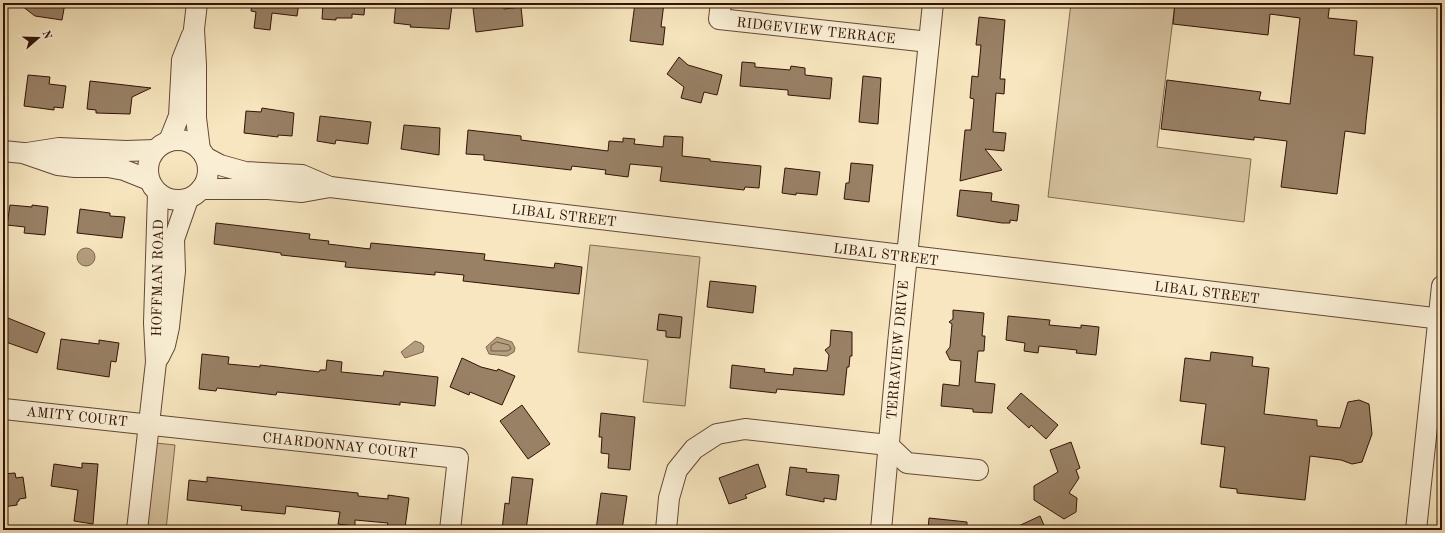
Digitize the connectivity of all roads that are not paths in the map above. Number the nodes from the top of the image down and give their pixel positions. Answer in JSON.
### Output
{"nodes":[{"id":1,"x":197,"y":3,"type":"edge"},
{"id":2,"x":721,"y":3,"type":"edge"},
{"id":3,"x":933,"y":3,"type":"edge"},
{"id":4,"x":194,"y":29,"type":"junction"},
{"id":5,"x":929,"y":42,"type":"junction"},
{"id":6,"x":162,"y":145,"type":"junction"},
{"id":7,"x":3,"y":151,"type":"edge"},
{"id":8,"x":23,"y":153,"type":"junction"},
{"id":9,"x":203,"y":153,"type":"junction"},
{"id":10,"x":154,"y":187,"type":"junction"},
{"id":11,"x":330,"y":187,"type":"junction"},
{"id":12,"x":194,"y":194,"type":"junction"},
{"id":13,"x":906,"y":257,"type":"junction"},
{"id":14,"x":1442,"y":286,"type":"edge"},
{"id":15,"x":1440,"y":319,"type":"edge"},
{"id":16,"x":156,"y":362,"type":"junction"},
{"id":17,"x":4,"y":409,"type":"dead end"},
{"id":18,"x":149,"y":424,"type":"junction"},
{"id":19,"x":888,"y":445,"type":"junction"},
{"id":20,"x":978,"y":470,"type":"dead end"},
{"id":21,"x":137,"y":530,"type":"edge"},
{"id":22,"x":450,"y":530,"type":"edge"},
{"id":23,"x":666,"y":530,"type":"edge"},
{"id":24,"x":881,"y":530,"type":"edge"},
{"id":25,"x":1416,"y":530,"type":"edge"}],
"edges":[{"from":1,"to":4,"type":"street"},
{"from":2,"to":5,"type":"street","name":"RIDGEVIEW TERRACE"},
{"from":3,"to":5,"type":"street","name":"TERRAVIEW DRIVE"},
{"from":4,"to":6,"type":"street"},
{"from":4,"to":9,"type":"street"},
{"from":5,"to":13,"type":"street","name":"TERRAVIEW DRIVE"},
{"from":6,"to":8,"type":"street"},
{"from":6,"to":9,"type":"street"},
{"from":6,"to":10,"type":"street"},
{"from":7,"to":8,"type":"street"},
{"from":8,"to":10,"type":"street"},
{"from":9,"to":11,"type":"street","name":"LIBAL STREET"},
{"from":9,"to":12,"type":"street"},
{"from":10,"to":12,"type":"street"},
{"from":10,"to":16,"type":"street","name":"HOFFMAN ROAD"},
{"from":11,"to":12,"type":"street","name":"LIBAL STREET"},
{"from":11,"to":13,"type":"street","name":"LIBAL STREET"},
{"from":12,"to":16,"type":"street","name":"HOFFMAN ROAD"},
{"from":13,"to":15,"type":"street","name":"LIBAL STREET"},
{"from":13,"to":19,"type":"street","name":"TERRAVIEW DRIVE"},
{"from":14,"to":15,"type":"street"},
{"from":15,"to":25,"type":"street"},
{"from":16,"to":18,"type":"street","name":"HOFFMAN ROAD"},
{"from":17,"to":18,"type":"street","name":"AMITY COURT"},
{"from":18,"to":21,"type":"street","name":"HOFFMAN ROAD"},
{"from":18,"to":22,"type":"street","name":"CHARDONNAY COURT"},
{"from":19,"to":20,"type":"street"},
{"from":19,"to":23,"type":"street"},
{"from":19,"to":24,"type":"street","name":"TERRAVIEW DRIVE"}]}
